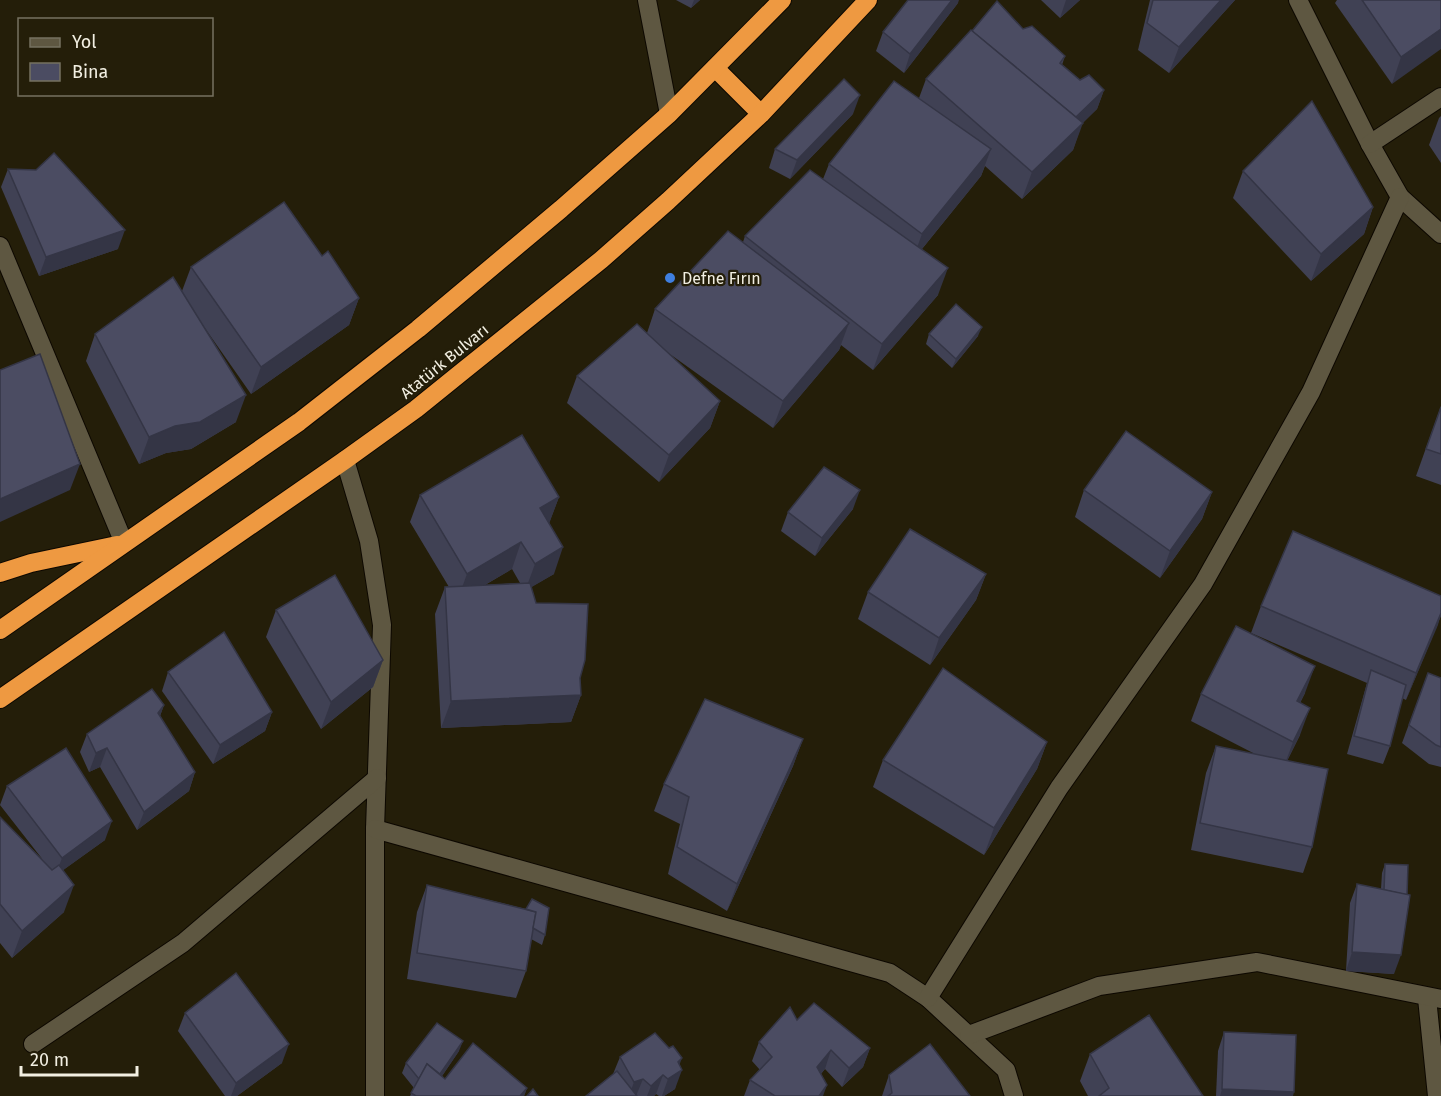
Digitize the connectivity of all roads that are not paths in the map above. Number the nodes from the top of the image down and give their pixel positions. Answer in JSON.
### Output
{"nodes":[{"id":1,"x":647,"y":0,"type":"edge"},
{"id":2,"x":782,"y":0,"type":"edge"},
{"id":3,"x":868,"y":0,"type":"edge"},
{"id":4,"x":1298,"y":0,"type":"edge"},
{"id":5,"x":715,"y":68,"type":"junction"},
{"id":6,"x":1441,"y":97,"type":"edge"},
{"id":7,"x":669,"y":114,"type":"junction"},
{"id":8,"x":761,"y":114,"type":"junction"},
{"id":9,"x":1370,"y":144,"type":"junction"},
{"id":10,"x":1400,"y":197,"type":"junction"},
{"id":11,"x":1441,"y":234,"type":"edge"},
{"id":12,"x":0,"y":246,"type":"edge"},
{"id":13,"x":345,"y":460,"type":"junction"},
{"id":14,"x":124,"y":543,"type":"junction"},
{"id":15,"x":0,"y":573,"type":"edge"},
{"id":16,"x":0,"y":630,"type":"edge"},
{"id":17,"x":0,"y":699,"type":"edge"},
{"id":18,"x":377,"y":778,"type":"junction"},
{"id":19,"x":375,"y":830,"type":"junction"},
{"id":20,"x":928,"y":998,"type":"junction"},
{"id":21,"x":1434,"y":999,"type":"edge"},
{"id":22,"x":969,"y":1035,"type":"junction"},
{"id":23,"x":33,"y":1044,"type":"dead end"},
{"id":24,"x":375,"y":1096,"type":"edge"},
{"id":25,"x":1014,"y":1096,"type":"edge"},
{"id":26,"x":1437,"y":1096,"type":"edge"}],
"edges":[{"from":1,"to":7,"type":"street"},
{"from":2,"to":5,"type":"highway"},
{"from":3,"to":8,"type":"highway","name":"Atatürk Bulvarı"},
{"from":4,"to":9,"type":"street"},
{"from":5,"to":7,"type":"highway"},
{"from":5,"to":8,"type":"highway"},
{"from":6,"to":9,"type":"street"},
{"from":7,"to":14,"type":"highway"},
{"from":8,"to":13,"type":"highway","name":"Atatürk Bulvarı"},
{"from":9,"to":10,"type":"street"},
{"from":10,"to":11,"type":"street"},
{"from":10,"to":20,"type":"street"},
{"from":12,"to":14,"type":"street"},
{"from":13,"to":17,"type":"highway","name":"Atatürk Bulvarı"},
{"from":13,"to":18,"type":"street"},
{"from":14,"to":15,"type":"highway"},
{"from":14,"to":16,"type":"highway"},
{"from":18,"to":19,"type":"street"},
{"from":18,"to":23,"type":"street"},
{"from":19,"to":20,"type":"street"},
{"from":19,"to":24,"type":"street"},
{"from":20,"to":22,"type":"street"},
{"from":21,"to":22,"type":"street"},
{"from":21,"to":26,"type":"street"},
{"from":22,"to":25,"type":"street"}]}
